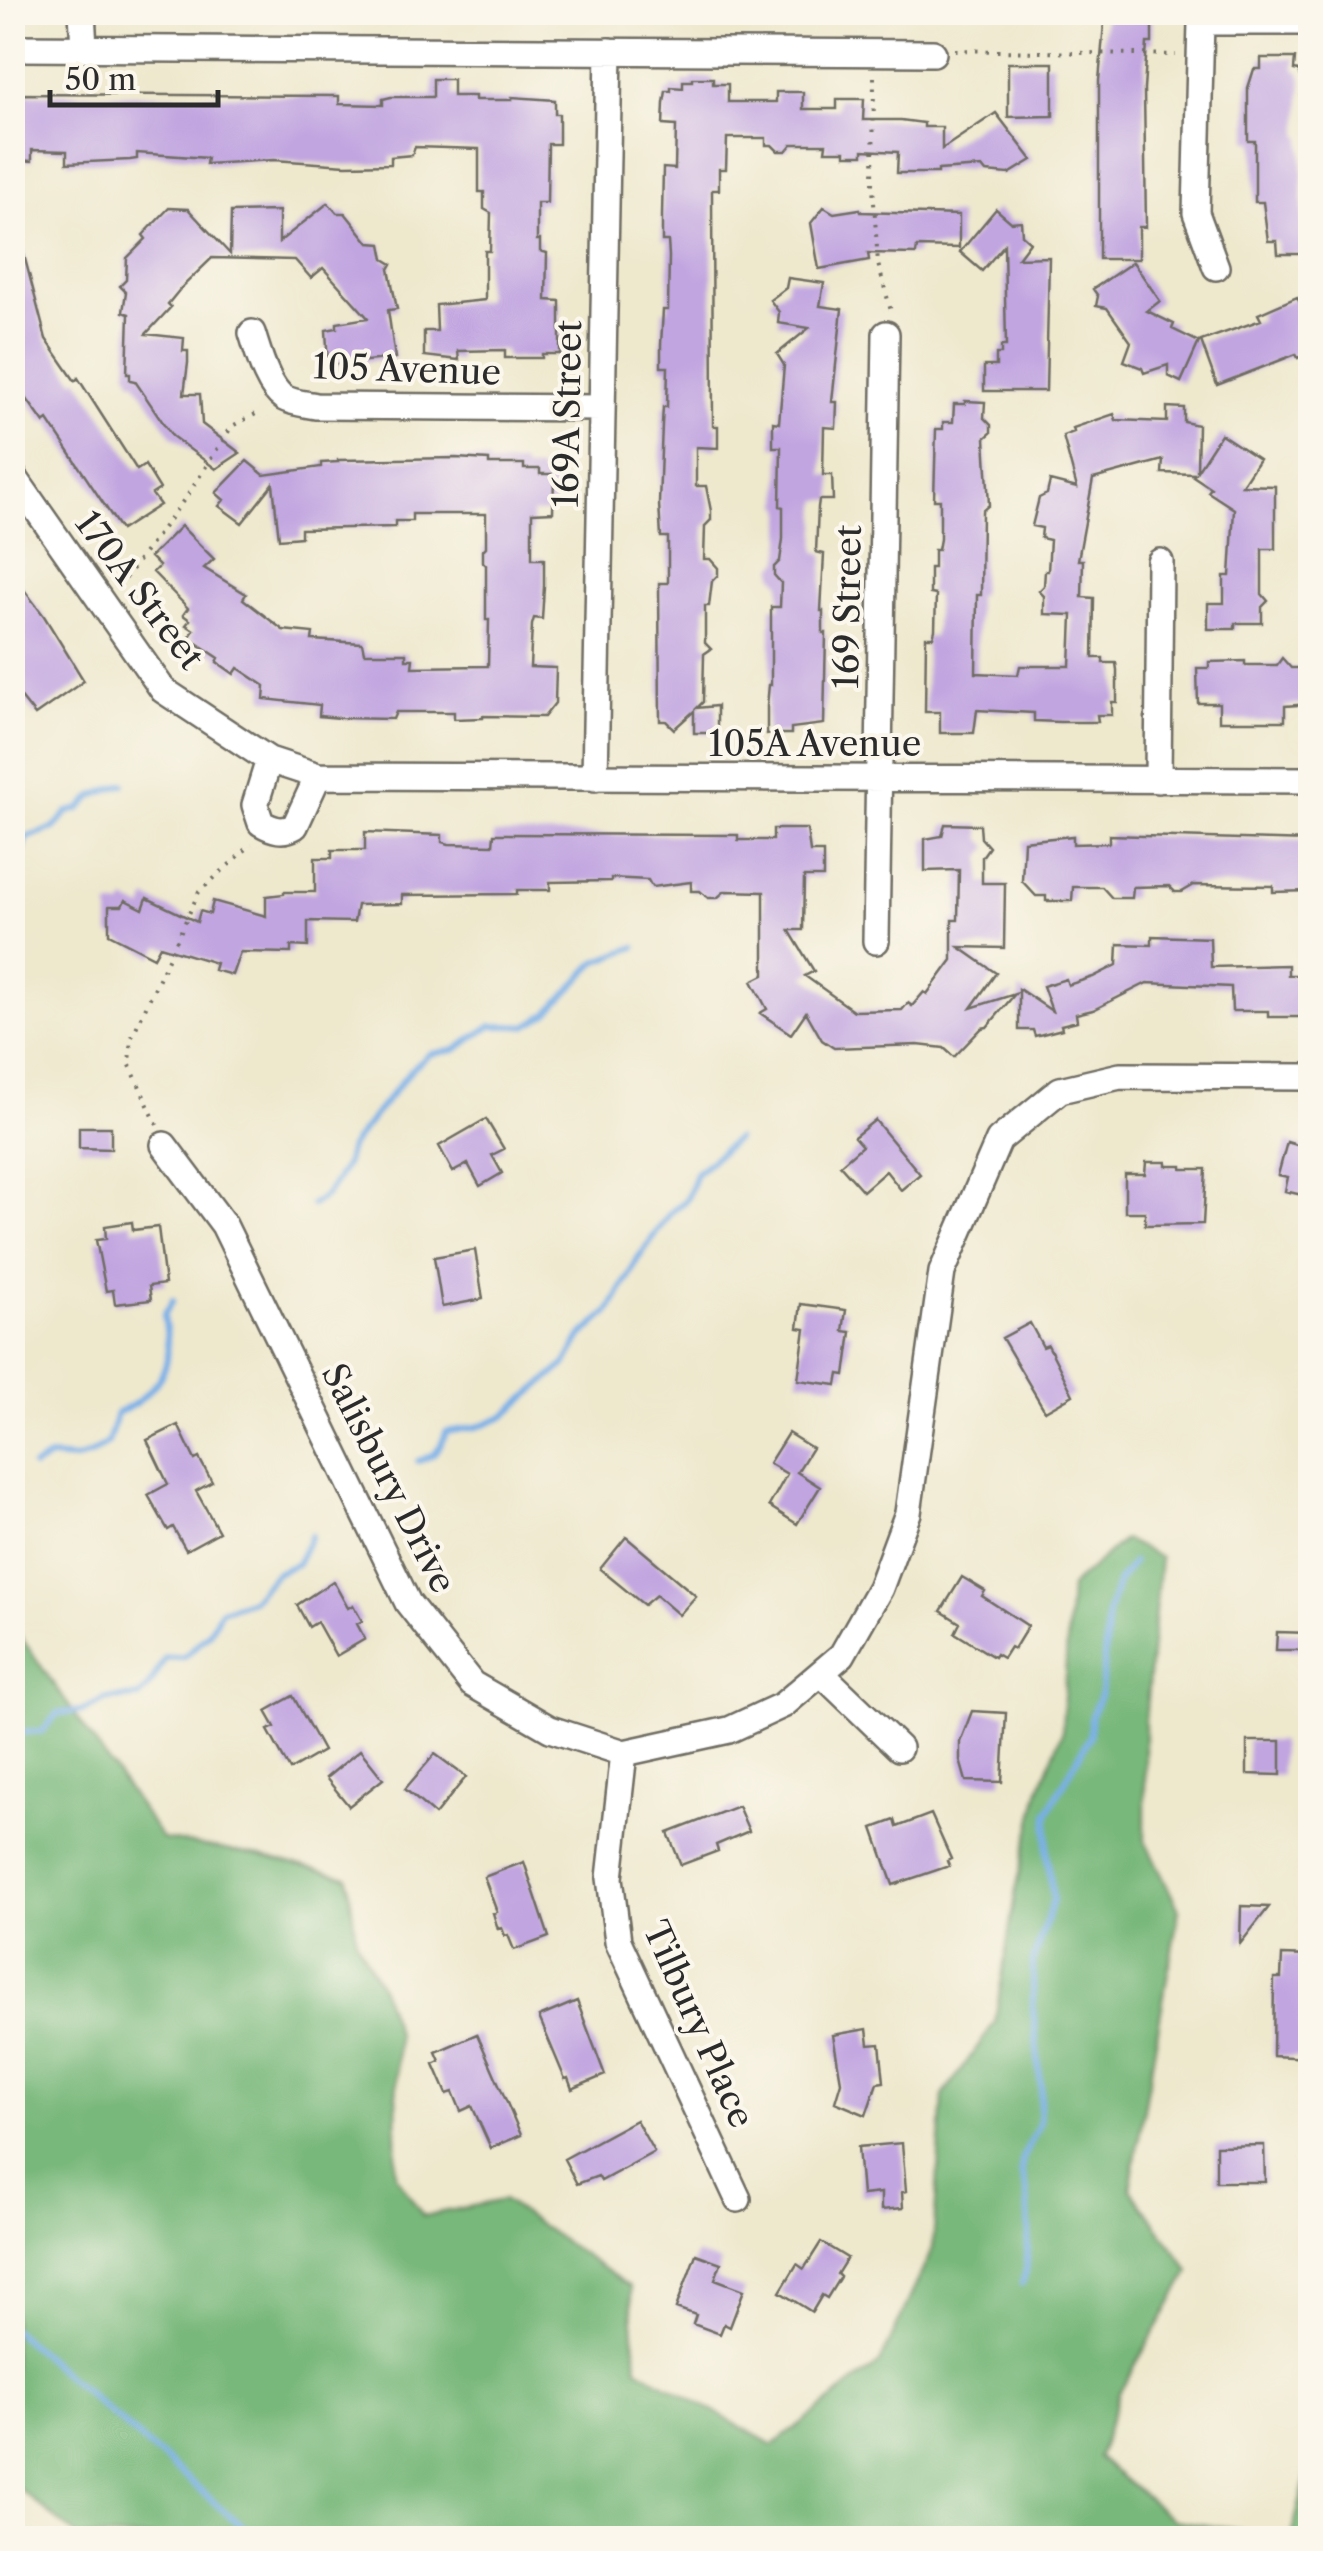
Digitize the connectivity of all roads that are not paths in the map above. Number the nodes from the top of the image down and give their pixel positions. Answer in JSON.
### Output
{"nodes":[{"id":1,"x":82,"y":12,"type":"edge"},
{"id":2,"x":1268,"y":17,"type":"edge"},
{"id":3,"x":1310,"y":22,"type":"edge"},
{"id":4,"x":12,"y":48,"type":"edge"},
{"id":5,"x":84,"y":48,"type":"junction"},
{"id":6,"x":609,"y":51,"type":"junction"},
{"id":7,"x":934,"y":53,"type":"road end"},
{"id":8,"x":1216,"y":267,"type":"dead end"},
{"id":9,"x":252,"y":333,"type":"dead end"},
{"id":10,"x":886,"y":334,"type":"road end"},
{"id":11,"x":602,"y":408,"type":"junction"},
{"id":12,"x":12,"y":474,"type":"edge"},
{"id":13,"x":1160,"y":562,"type":"dead end"},
{"id":14,"x":226,"y":734,"type":"joint"},
{"id":15,"x":269,"y":760,"type":"junction"},
{"id":16,"x":318,"y":776,"type":"junction"},
{"id":17,"x":595,"y":778,"type":"junction"},
{"id":18,"x":879,"y":779,"type":"junction"},
{"id":19,"x":1158,"y":780,"type":"junction"},
{"id":20,"x":1310,"y":780,"type":"edge"},
{"id":21,"x":876,"y":940,"type":"dead end"},
{"id":22,"x":1310,"y":1077,"type":"edge"},
{"id":23,"x":164,"y":1144,"type":"road end"},
{"id":24,"x":820,"y":1672,"type":"junction"},
{"id":25,"x":899,"y":1748,"type":"dead end"},
{"id":26,"x":624,"y":1754,"type":"junction"},
{"id":27,"x":738,"y":2200,"type":"dead end"}],
"edges":[{"from":1,"to":5,"type":"street"},
{"from":2,"to":3,"type":"street"},
{"from":2,"to":8,"type":"street"},
{"from":4,"to":5,"type":"street"},
{"from":5,"to":6,"type":"street"},
{"from":6,"to":7,"type":"street"},
{"from":6,"to":11,"type":"street","name":"169A Street"},
{"from":9,"to":11,"type":"street","name":"105 Avenue"},
{"from":10,"to":18,"type":"street","name":"169 Street"},
{"from":11,"to":17,"type":"street","name":"169A Street"},
{"from":12,"to":14,"type":"street","name":"170A Street"},
{"from":13,"to":19,"type":"street"},
{"from":14,"to":15,"type":"street","name":"105A Avenue"},
{"from":15,"to":16,"type":"street","name":"105A Avenue"},
{"from":15,"to":16,"type":"street"},
{"from":16,"to":17,"type":"street","name":"105A Avenue"},
{"from":17,"to":18,"type":"street","name":"105A Avenue"},
{"from":18,"to":19,"type":"street","name":"105A Avenue"},
{"from":18,"to":21,"type":"street","name":"169 Street"},
{"from":19,"to":20,"type":"street","name":"105A Avenue"},
{"from":22,"to":24,"type":"street"},
{"from":23,"to":26,"type":"street","name":"Salisbury Drive"},
{"from":24,"to":25,"type":"street"},
{"from":24,"to":26,"type":"street"},
{"from":26,"to":27,"type":"street","name":"Tilbury Place"}]}
